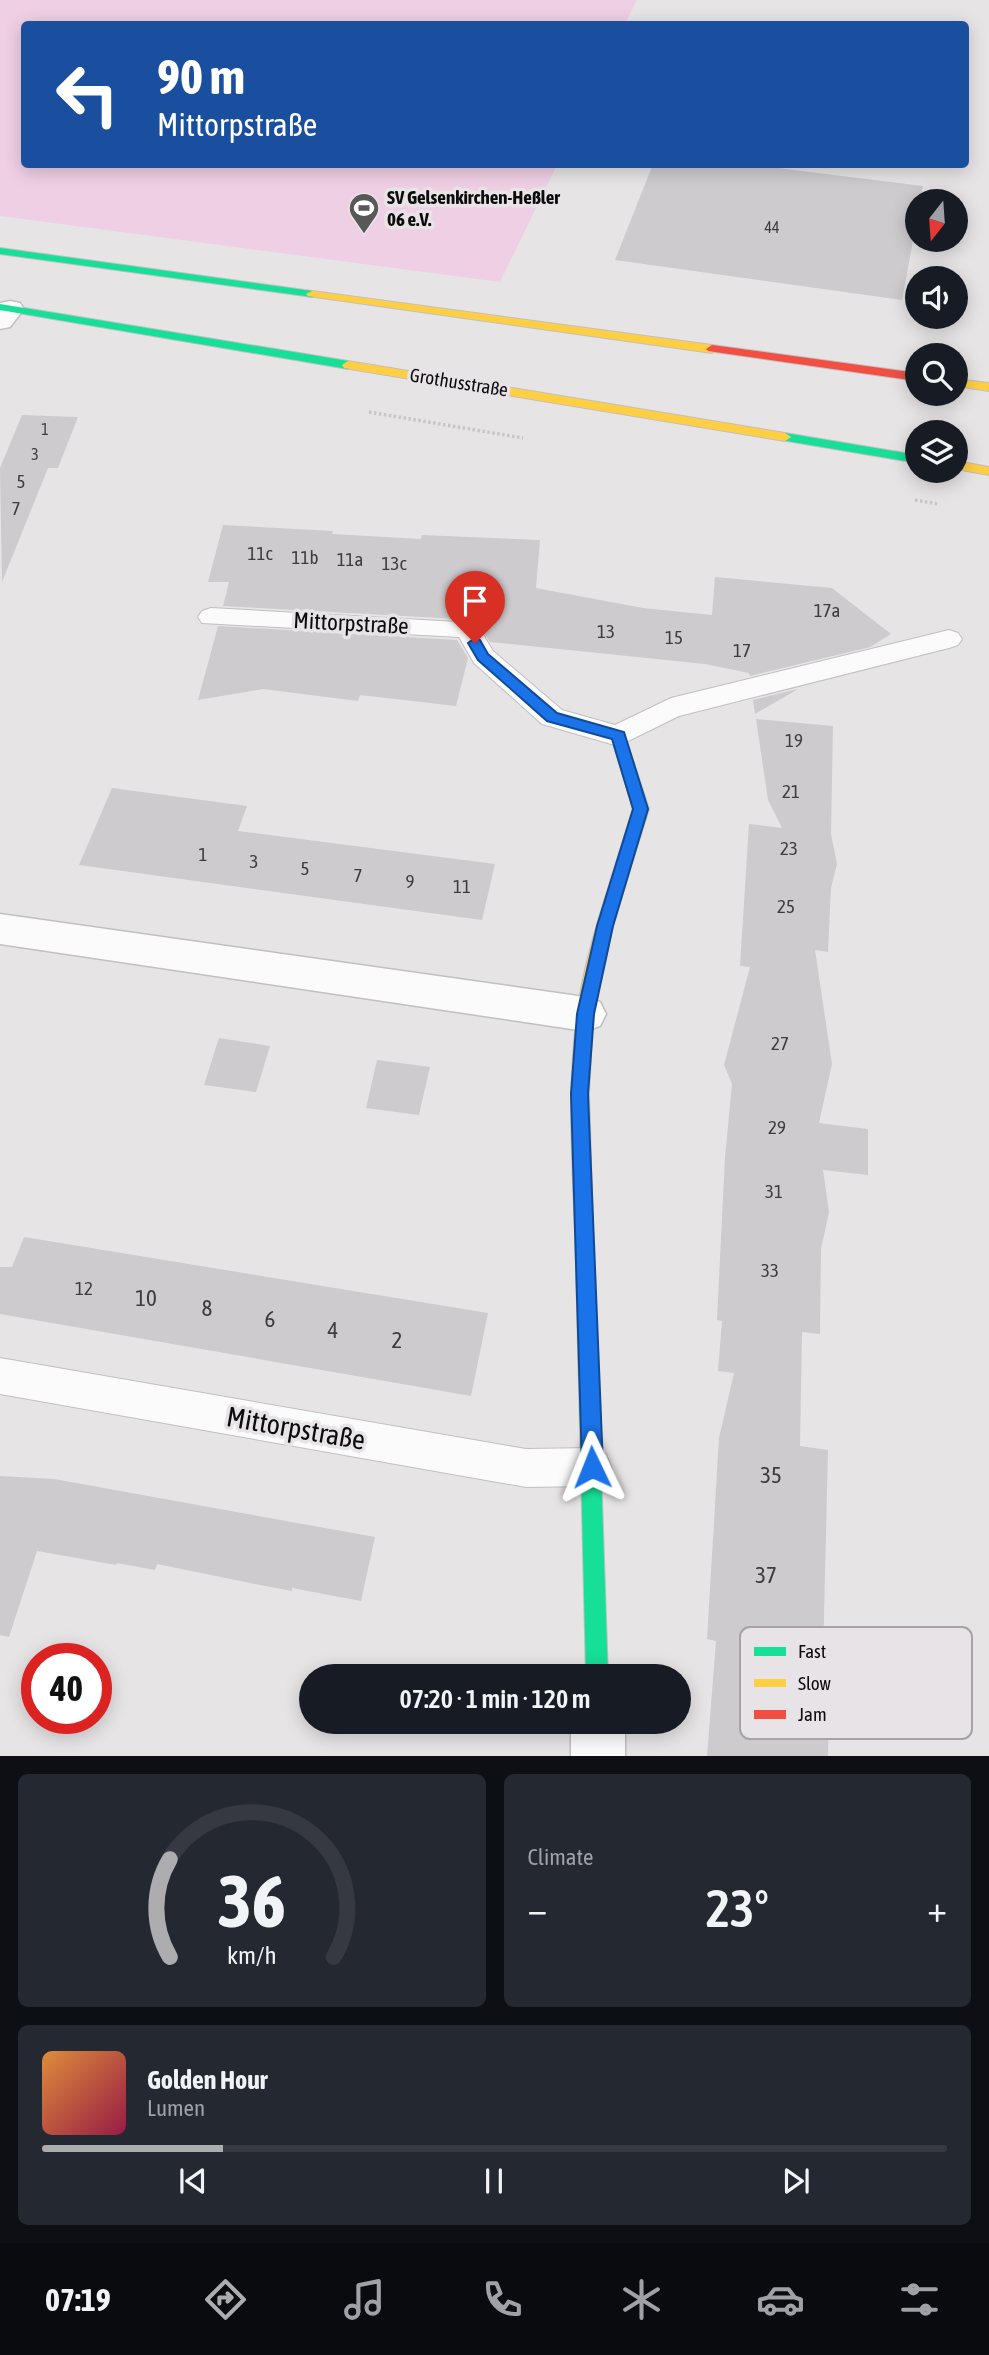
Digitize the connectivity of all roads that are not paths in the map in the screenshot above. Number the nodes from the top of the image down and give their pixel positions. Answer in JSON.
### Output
{"nodes":[{"id":1,"x":0,"y":251,"type":"edge"},
{"id":2,"x":3,"y":312,"type":"edge"},
{"id":3,"x":905,"y":375,"type":"edge"},
{"id":4,"x":968,"y":384,"type":"edge"},
{"id":5,"x":989,"y":387,"type":"edge"},
{"id":6,"x":905,"y":457,"type":"edge"},
{"id":7,"x":968,"y":467,"type":"edge"},
{"id":8,"x":989,"y":471,"type":"edge"},
{"id":9,"x":211,"y":617,"type":"dead end"},
{"id":10,"x":949,"y":639,"type":"dead end"},
{"id":11,"x":618,"y":736,"type":"junction"},
{"id":12,"x":0,"y":929,"type":"edge"},
{"id":13,"x":585,"y":1014,"type":"junction"},
{"id":14,"x":0,"y":1376,"type":"edge"},
{"id":15,"x":592,"y":1467,"type":"junction"},
{"id":16,"x":597,"y":1664,"type":"edge"},
{"id":17,"x":598,"y":1734,"type":"edge"},
{"id":18,"x":598,"y":1756,"type":"edge"}],
"edges":[{"from":1,"to":3,"type":"main road"},
{"from":2,"to":6,"type":"main road","name":"Grothusstraße"},
{"from":4,"to":5,"type":"main road"},
{"from":7,"to":8,"type":"main road"},
{"from":9,"to":11,"type":"lane","name":"Mittorpstraße"},
{"from":10,"to":11,"type":"lane"},
{"from":11,"to":13,"type":"main road"},
{"from":12,"to":13,"type":"street"},
{"from":13,"to":15,"type":"main road"},
{"from":14,"to":15,"type":"lane","name":"Mittorpstraße"},
{"from":15,"to":16,"type":"main road"},
{"from":17,"to":18,"type":"street"}]}
